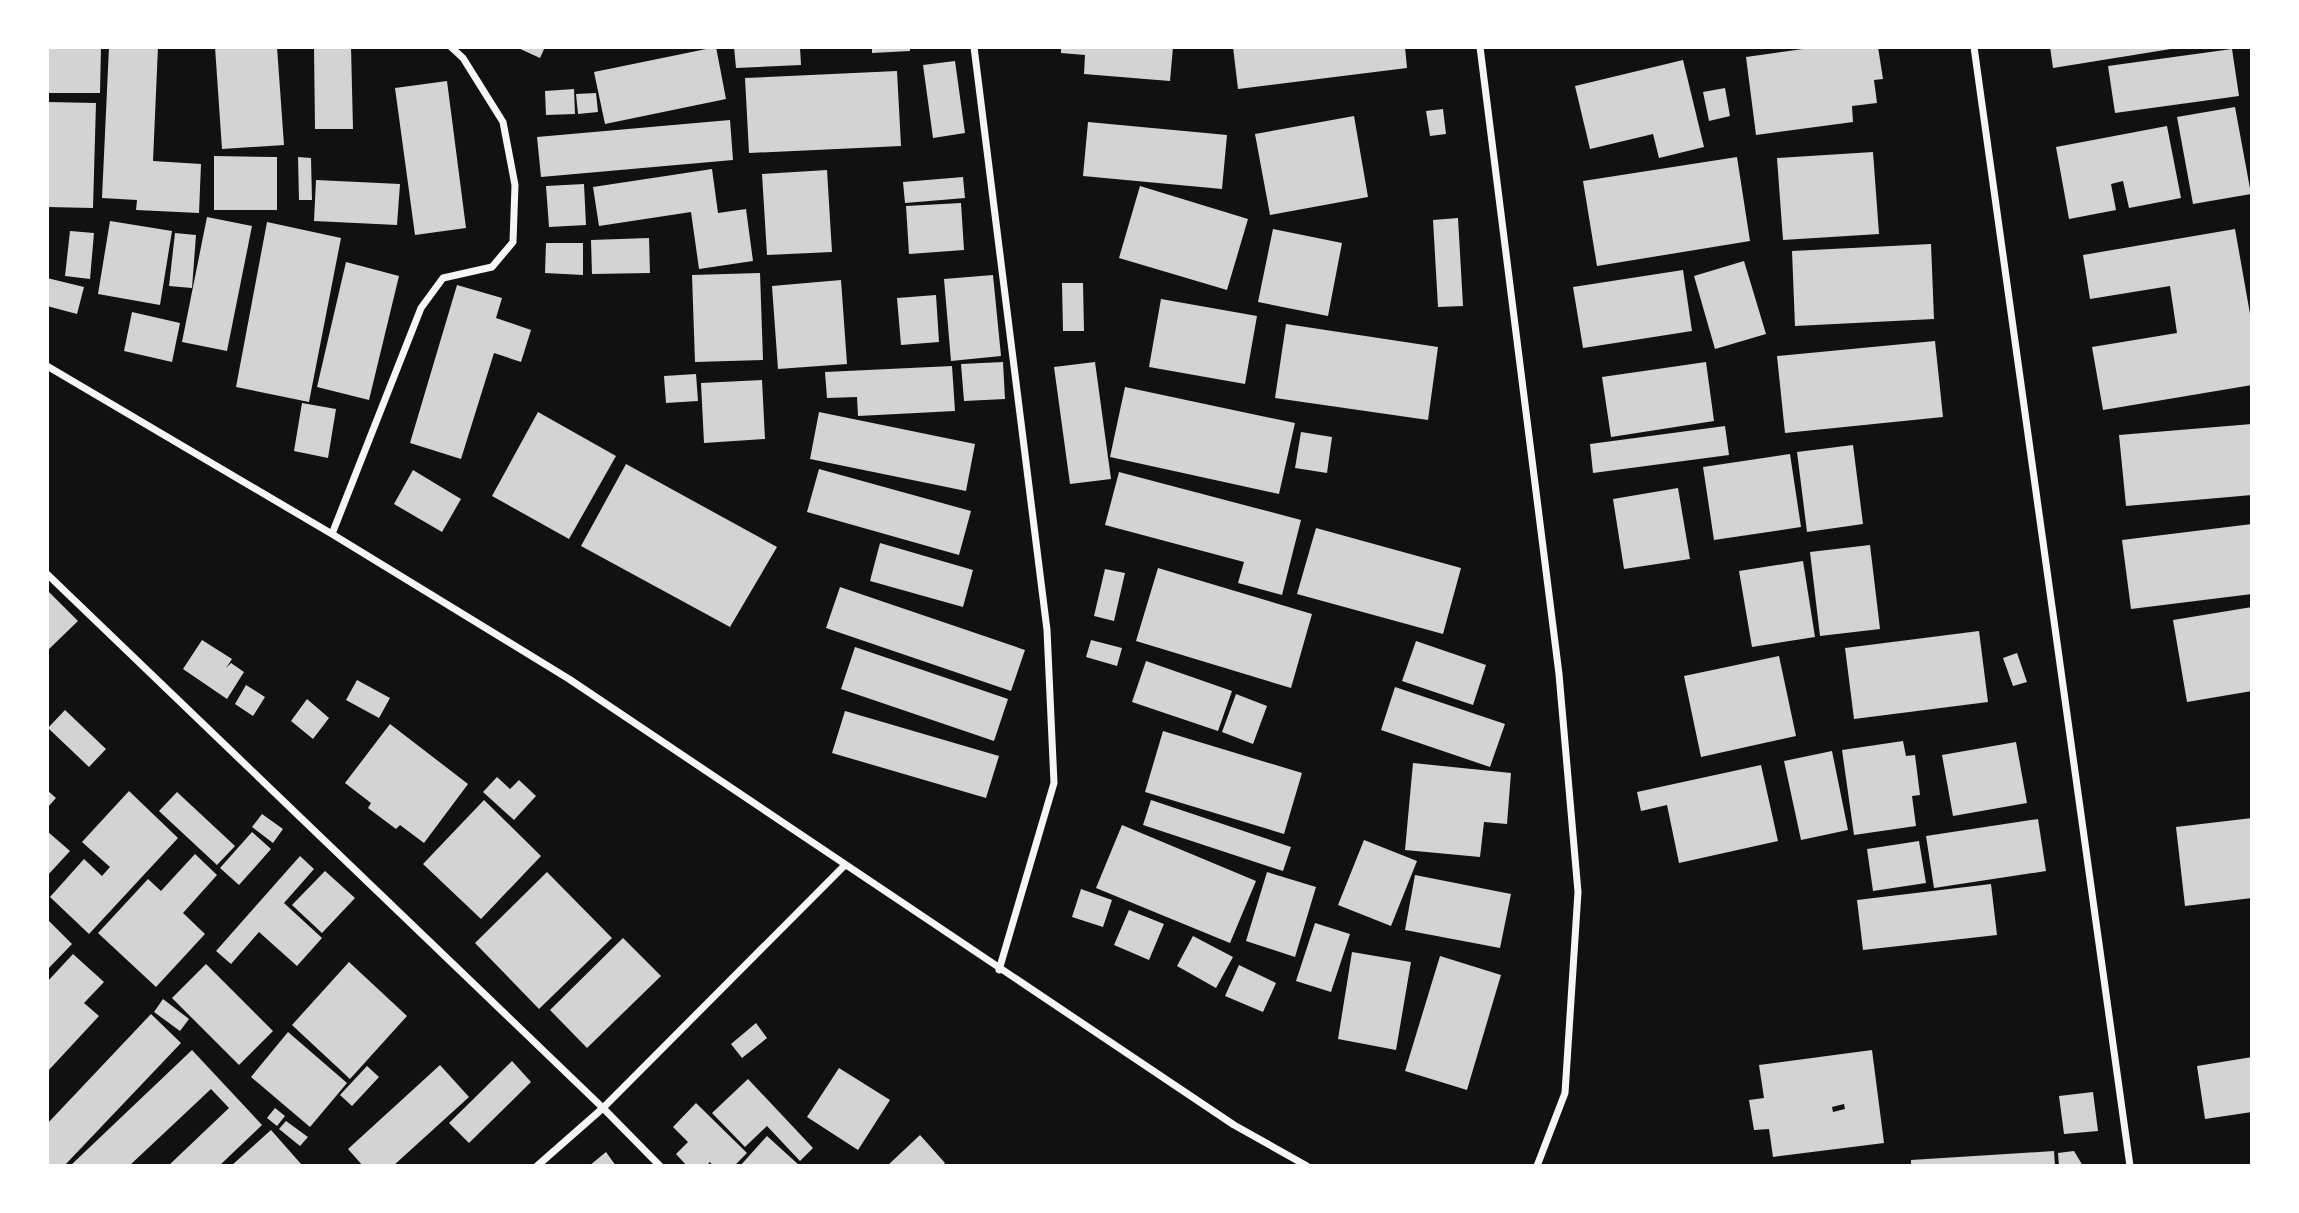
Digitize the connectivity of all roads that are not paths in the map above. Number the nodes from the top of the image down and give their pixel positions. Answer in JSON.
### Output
{"nodes":[{"id":1,"x":451,"y":47,"type":"edge"},
{"id":2,"x":974,"y":47,"type":"edge"},
{"id":3,"x":1480,"y":47,"type":"edge"},
{"id":4,"x":1974,"y":47,"type":"edge"},
{"id":5,"x":47,"y":366,"type":"edge"},
{"id":6,"x":332,"y":534,"type":"junction"},
{"id":7,"x":47,"y":574,"type":"edge"},
{"id":8,"x":845,"y":865,"type":"junction"},
{"id":9,"x":999,"y":970,"type":"junction"},
{"id":10,"x":603,"y":1108,"type":"junction"},
{"id":11,"x":537,"y":1166,"type":"edge"},
{"id":12,"x":660,"y":1166,"type":"edge"},
{"id":13,"x":1307,"y":1166,"type":"edge"},
{"id":14,"x":1537,"y":1166,"type":"edge"},
{"id":15,"x":2130,"y":1166,"type":"edge"}],
"edges":[{"from":1,"to":6,"type":"street"},
{"from":2,"to":9,"type":"street"},
{"from":3,"to":14,"type":"street"},
{"from":4,"to":15,"type":"street"},
{"from":5,"to":6,"type":"street"},
{"from":6,"to":8,"type":"street"},
{"from":7,"to":10,"type":"street"},
{"from":8,"to":9,"type":"street"},
{"from":8,"to":10,"type":"street"},
{"from":9,"to":13,"type":"street"},
{"from":10,"to":11,"type":"street"},
{"from":10,"to":12,"type":"street"}]}
